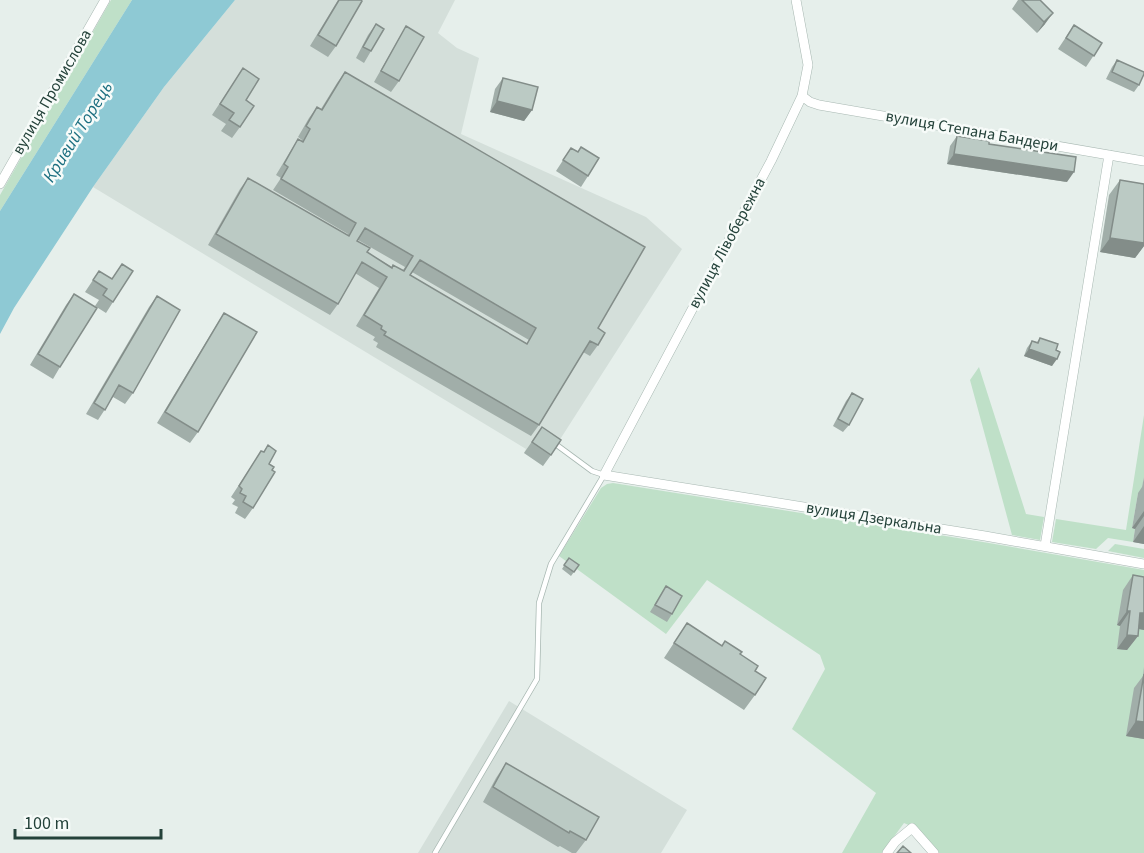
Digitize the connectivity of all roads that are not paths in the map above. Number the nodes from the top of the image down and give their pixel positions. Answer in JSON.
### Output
{"nodes":[{"id":1,"x":105,"y":0,"type":"edge"},
{"id":2,"x":796,"y":0,"type":"edge"},
{"id":3,"x":802,"y":96,"type":"junction"},
{"id":4,"x":1109,"y":155,"type":"junction"},
{"id":5,"x":1144,"y":161,"type":"edge"},
{"id":6,"x":0,"y":184,"type":"edge"},
{"id":7,"x":550,"y":440,"type":"edge"},
{"id":8,"x":604,"y":475,"type":"junction"},
{"id":9,"x":1045,"y":546,"type":"junction"},
{"id":10,"x":1144,"y":564,"type":"edge"},
{"id":11,"x":435,"y":853,"type":"edge"},
{"id":12,"x":887,"y":853,"type":"edge"},
{"id":13,"x":934,"y":853,"type":"edge"}],
"edges":[{"from":1,"to":6,"type":"street","name":"вулиця Промислова"},
{"from":2,"to":3,"type":"street","name":"вулиця Лівобережна"},
{"from":3,"to":4,"type":"street","name":"вулиця Степана Бандери"},
{"from":3,"to":8,"type":"street","name":"вулиця Лівобережна"},
{"from":4,"to":5,"type":"street","name":"вулиця Степана Бандери"},
{"from":4,"to":9,"type":"street"},
{"from":7,"to":8,"type":"lane"},
{"from":8,"to":9,"type":"street","name":"вулиця Дзеркальна"},
{"from":8,"to":11,"type":"lane"},
{"from":9,"to":10,"type":"street","name":"вулиця Дзеркальна"},
{"from":12,"to":13,"type":"street"}]}
